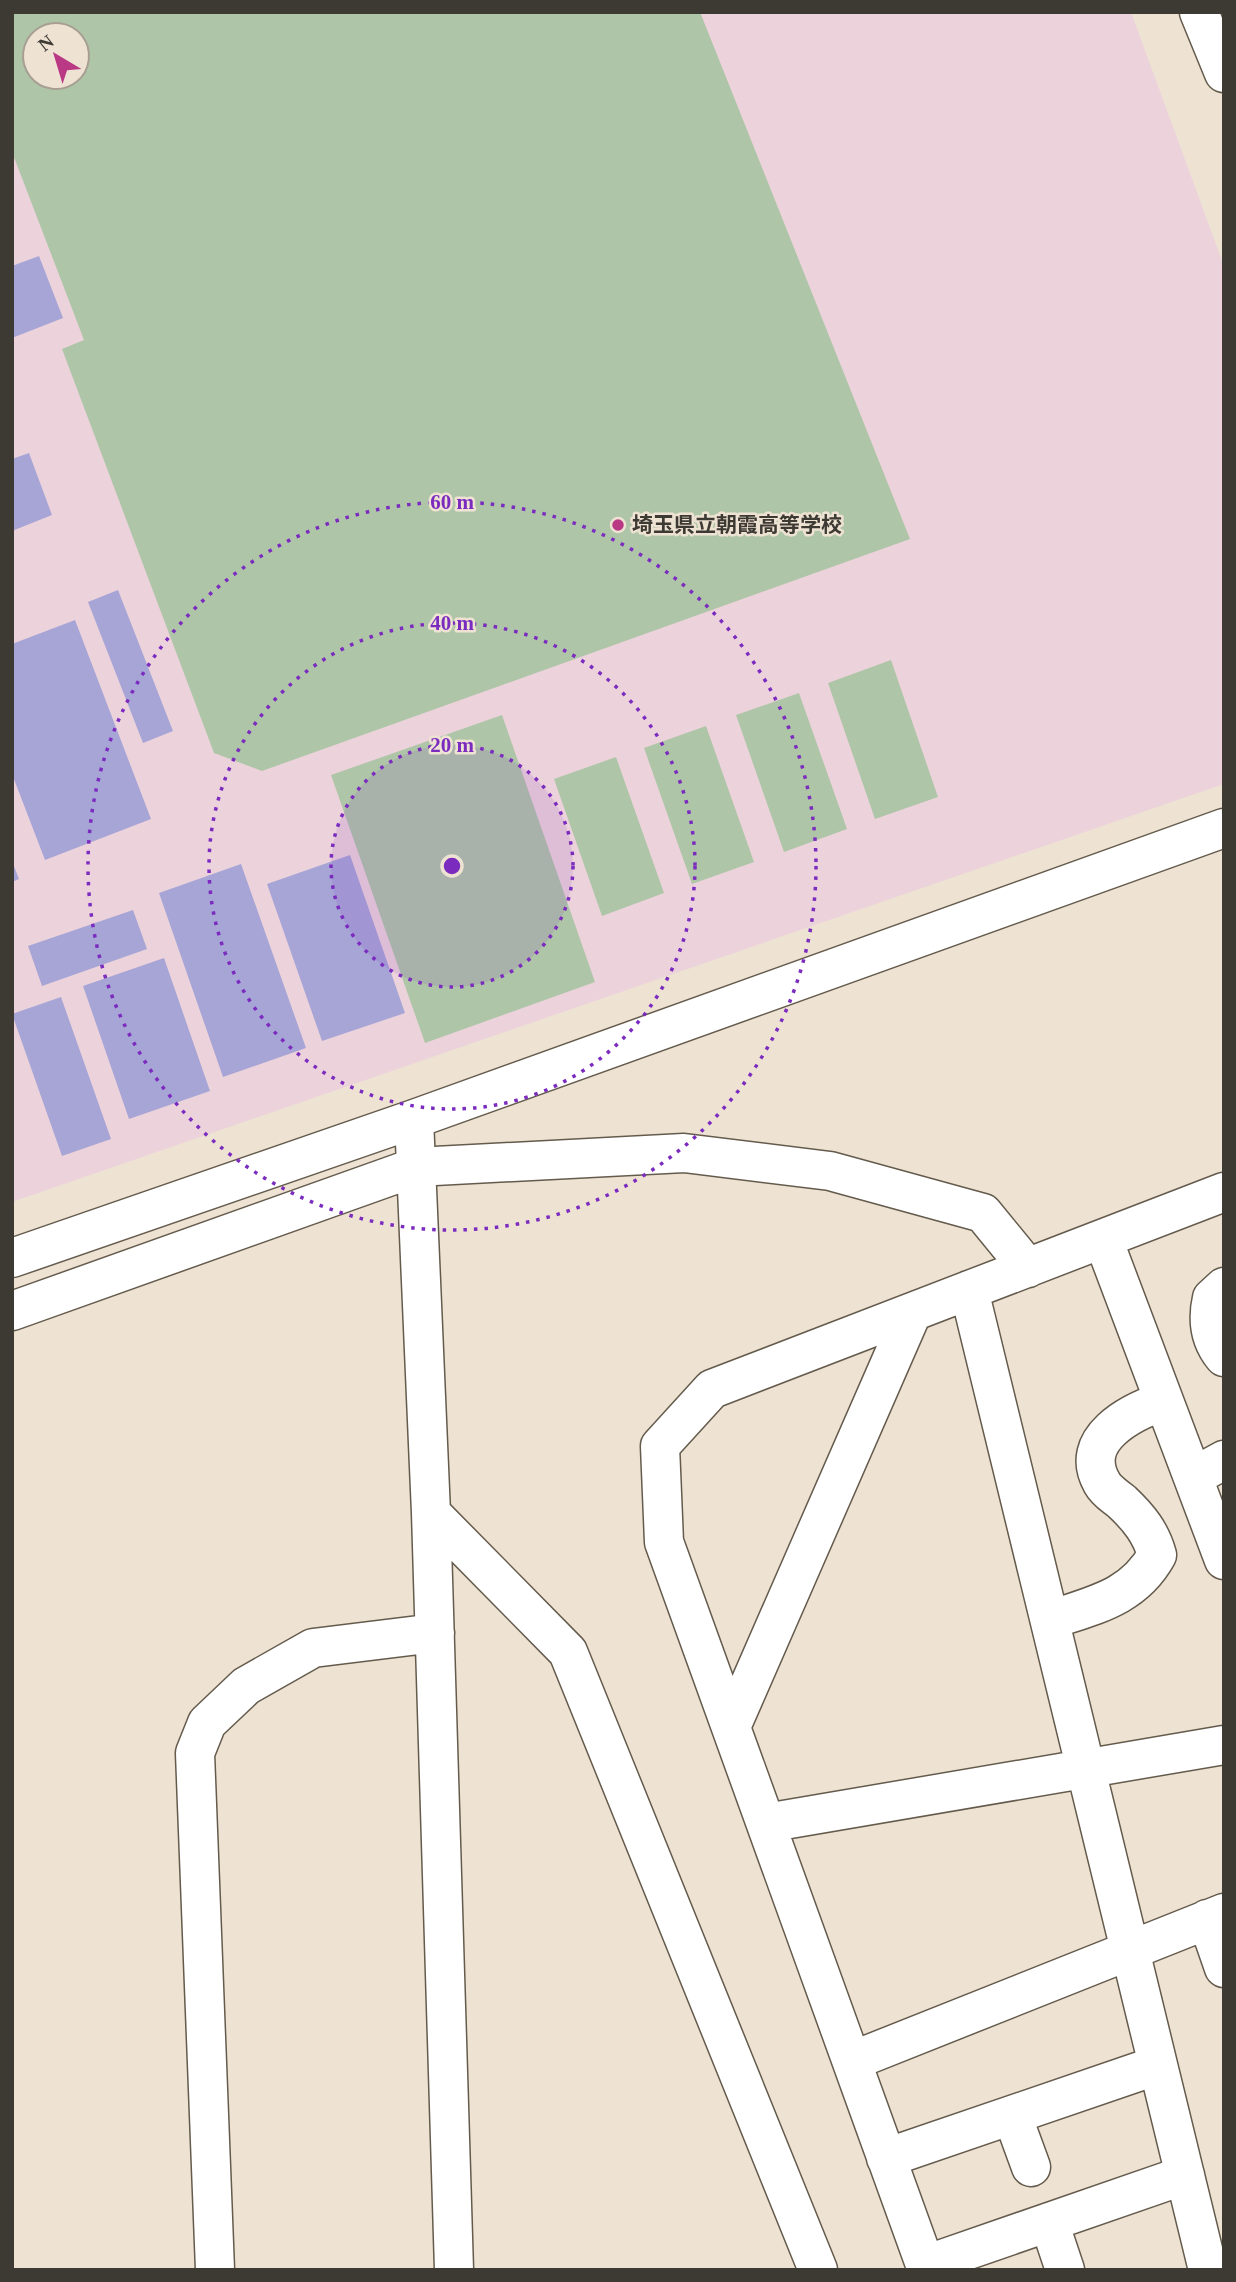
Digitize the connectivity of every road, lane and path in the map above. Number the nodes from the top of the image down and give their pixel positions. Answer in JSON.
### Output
{"nodes":[{"id":1,"x":1199,"y":12,"type":"edge"},
{"id":2,"x":1224,"y":73,"type":"edge"},
{"id":3,"x":1224,"y":828,"type":"edge"},
{"id":4,"x":414,"y":1119,"type":"junction"},
{"id":5,"x":416,"y":1167,"type":"junction"},
{"id":6,"x":1224,"y":1192,"type":"edge"},
{"id":7,"x":1103,"y":1239,"type":"junction"},
{"id":8,"x":12,"y":1258,"type":"edge"},
{"id":9,"x":1028,"y":1268,"type":"junction"},
{"id":10,"x":1224,"y":1287,"type":"edge"},
{"id":11,"x":969,"y":1290,"type":"junction"},
{"id":12,"x":12,"y":1311,"type":"edge"},
{"id":13,"x":912,"y":1313,"type":"junction"},
{"id":14,"x":1224,"y":1357,"type":"edge"},
{"id":15,"x":1164,"y":1401,"type":"junction"},
{"id":16,"x":1208,"y":1468,"type":"edge"},
{"id":17,"x":431,"y":1513,"type":"junction"},
{"id":18,"x":1224,"y":1560,"type":"edge"},
{"id":19,"x":1050,"y":1620,"type":"junction"},
{"id":20,"x":435,"y":1633,"type":"junction"},
{"id":21,"x":731,"y":1727,"type":"junction"},
{"id":22,"x":1224,"y":1745,"type":"edge"},
{"id":23,"x":1086,"y":1769,"type":"junction"},
{"id":24,"x":766,"y":1823,"type":"junction"},
{"id":25,"x":1216,"y":1916,"type":"edge"},
{"id":26,"x":1129,"y":1948,"type":"junction"},
{"id":27,"x":1224,"y":1968,"type":"edge"},
{"id":28,"x":852,"y":2061,"type":"junction"},
{"id":29,"x":1158,"y":2065,"type":"junction"},
{"id":30,"x":1012,"y":2115,"type":"junction"},
{"id":31,"x":886,"y":2158,"type":"junction"},
{"id":32,"x":1031,"y":2167,"type":"dead end"},
{"id":33,"x":1185,"y":2175,"type":"junction"},
{"id":34,"x":1049,"y":2222,"type":"junction"},
{"id":35,"x":926,"y":2267,"type":"edge"},
{"id":36,"x":1206,"y":2269,"type":"edge"},
{"id":37,"x":215,"y":2270,"type":"edge"},
{"id":38,"x":454,"y":2270,"type":"edge"},
{"id":39,"x":818,"y":2270,"type":"edge"},
{"id":40,"x":1065,"y":2270,"type":"edge"}],
"edges":[{"from":1,"to":2,"type":"main road"},
{"from":3,"to":4,"type":"main road"},
{"from":4,"to":5,"type":"main road"},
{"from":4,"to":8,"type":"main road"},
{"from":5,"to":9,"type":"main road"},
{"from":5,"to":12,"type":"main road"},
{"from":5,"to":17,"type":"main road"},
{"from":6,"to":7,"type":"main road"},
{"from":7,"to":9,"type":"main road"},
{"from":7,"to":15,"type":"main road"},
{"from":9,"to":11,"type":"main road"},
{"from":10,"to":14,"type":"main road"},
{"from":11,"to":13,"type":"main road"},
{"from":11,"to":19,"type":"main road"},
{"from":13,"to":21,"type":"main road"},
{"from":13,"to":21,"type":"main road"},
{"from":15,"to":16,"type":"main road"},
{"from":15,"to":19,"type":"main road"},
{"from":16,"to":18,"type":"main road"},
{"from":17,"to":20,"type":"main road"},
{"from":17,"to":39,"type":"main road"},
{"from":19,"to":23,"type":"main road"},
{"from":20,"to":37,"type":"main road"},
{"from":20,"to":38,"type":"main road"},
{"from":21,"to":24,"type":"main road"},
{"from":22,"to":23,"type":"main road"},
{"from":23,"to":24,"type":"main road"},
{"from":23,"to":26,"type":"main road"},
{"from":24,"to":28,"type":"main road"},
{"from":25,"to":26,"type":"main road"},
{"from":25,"to":27,"type":"main road"},
{"from":26,"to":28,"type":"main road"},
{"from":26,"to":29,"type":"main road"},
{"from":28,"to":31,"type":"main road"},
{"from":29,"to":30,"type":"main road"},
{"from":29,"to":33,"type":"main road"},
{"from":30,"to":31,"type":"main road"},
{"from":30,"to":32,"type":"main road"},
{"from":31,"to":35,"type":"main road"},
{"from":33,"to":34,"type":"main road"},
{"from":33,"to":36,"type":"main road"},
{"from":34,"to":35,"type":"main road"},
{"from":34,"to":40,"type":"main road"}]}
